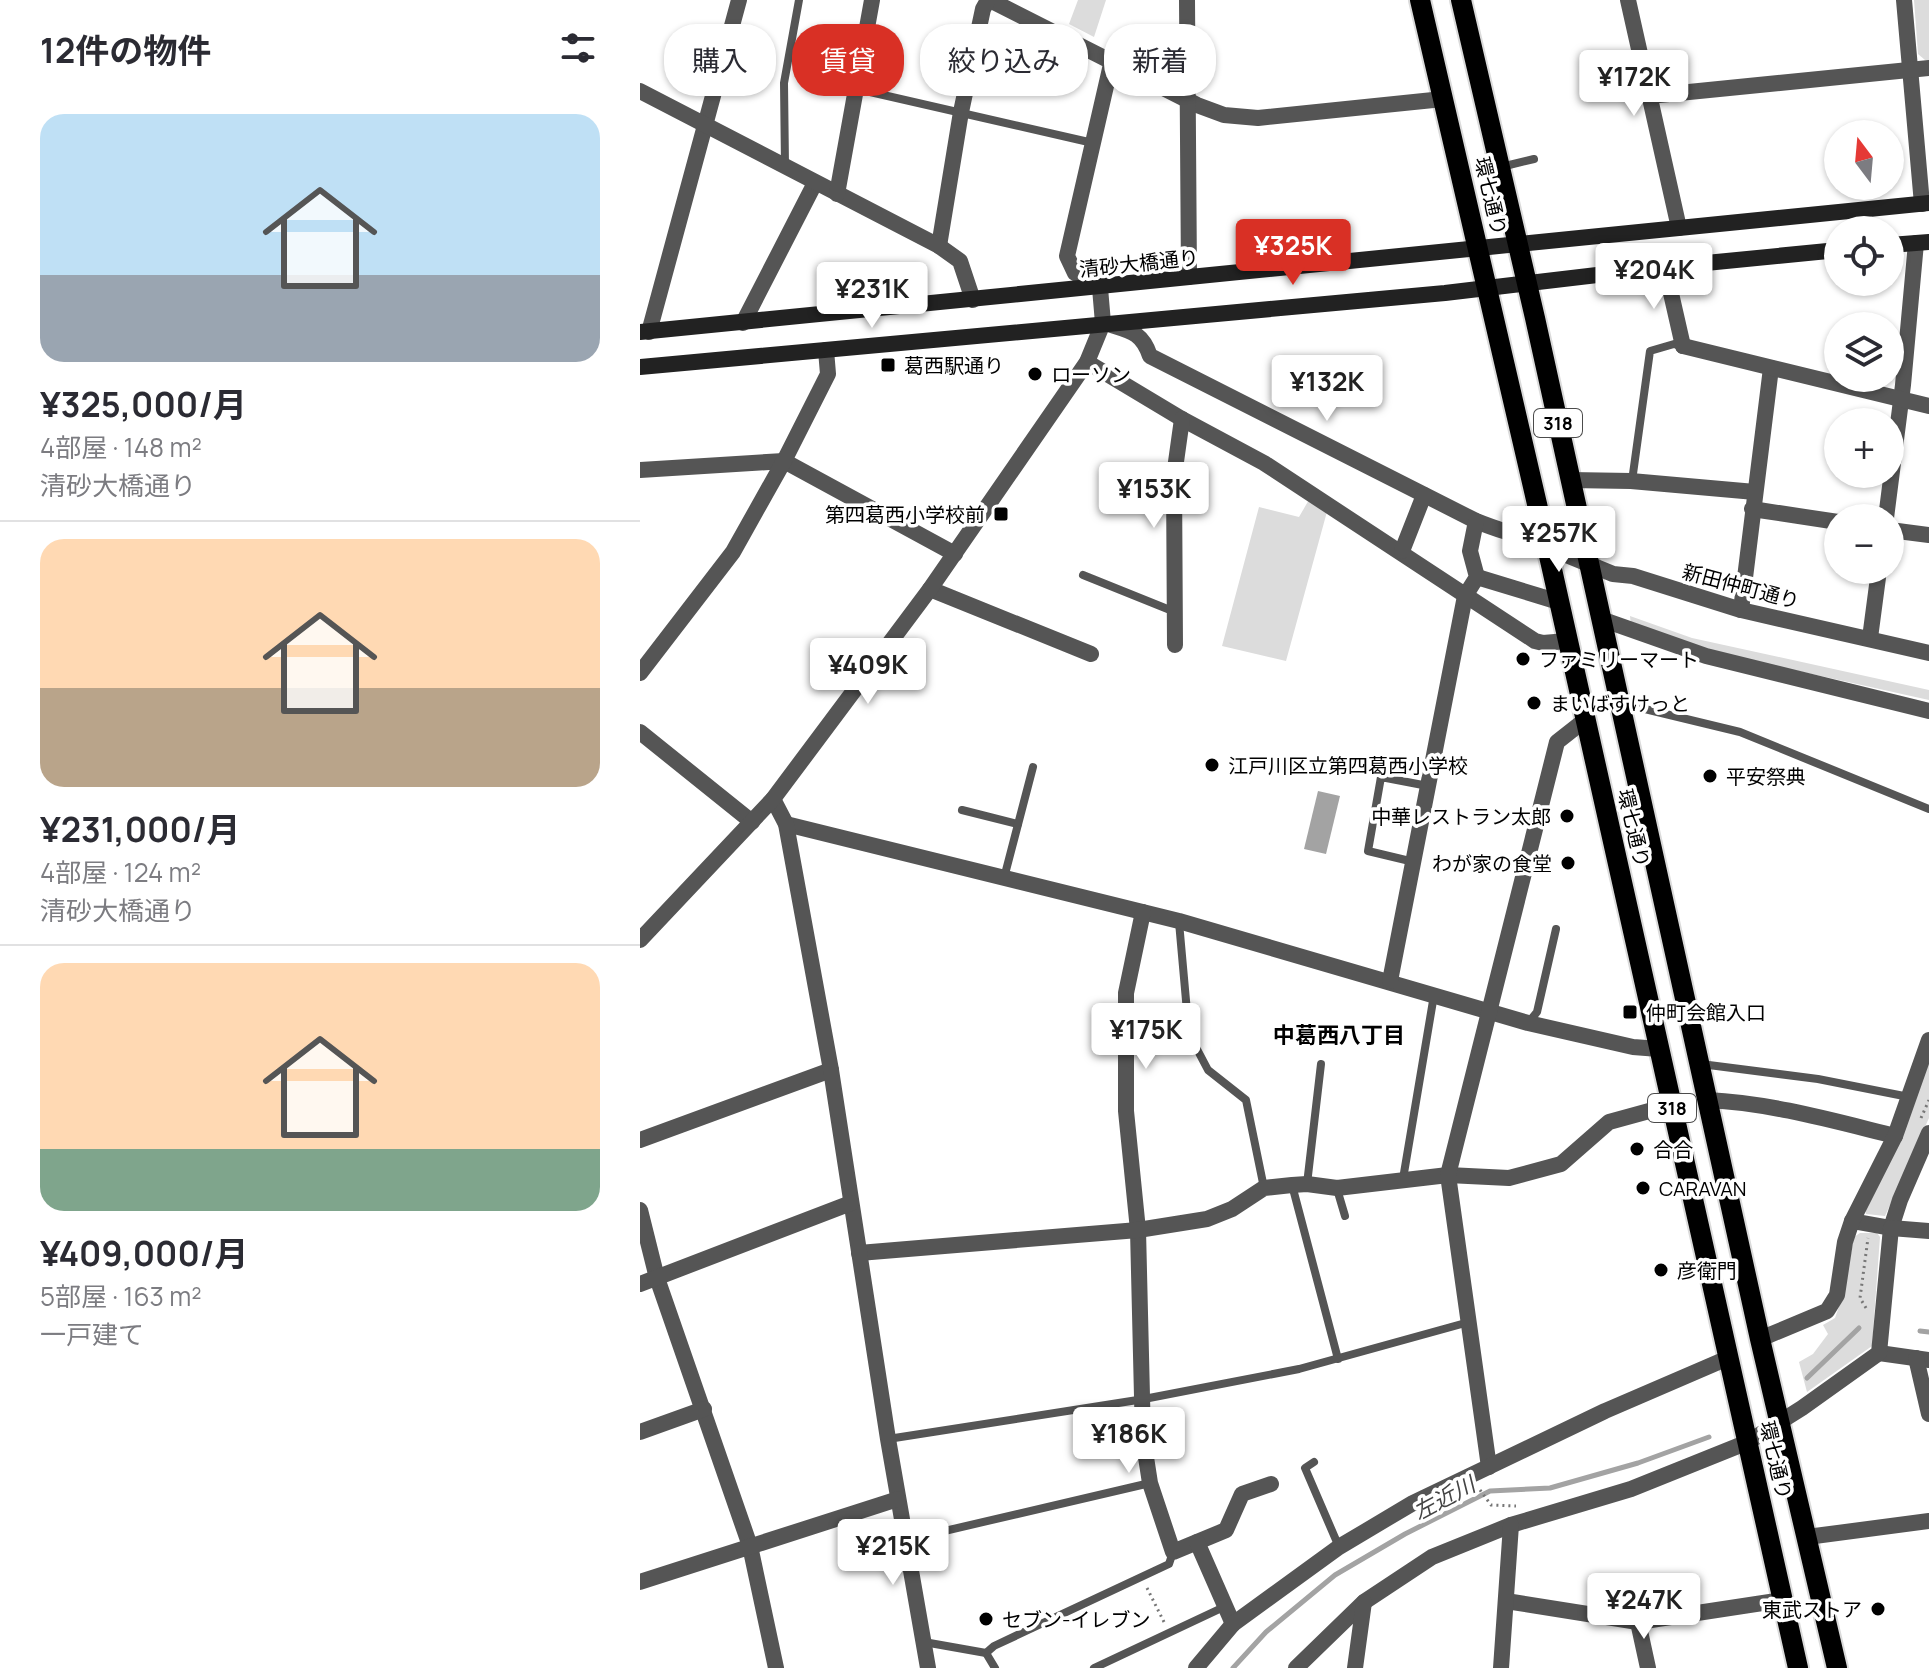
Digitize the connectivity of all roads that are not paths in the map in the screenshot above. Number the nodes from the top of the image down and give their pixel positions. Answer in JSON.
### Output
{"nodes":[{"id":1,"x":739,"y":0,"type":"edge"},
{"id":2,"x":799,"y":0,"type":"edge"},
{"id":3,"x":872,"y":0,"type":"edge"},
{"id":4,"x":989,"y":0,"type":"edge"},
{"id":5,"x":1187,"y":0,"type":"edge"},
{"id":6,"x":1420,"y":0,"type":"edge"},
{"id":7,"x":1461,"y":0,"type":"edge"},
{"id":8,"x":1628,"y":0,"type":"edge"},
{"id":9,"x":1904,"y":0,"type":"edge"},
{"id":10,"x":868,"y":24,"type":"edge"},
{"id":11,"x":1104,"y":56,"type":"edge"},
{"id":12,"x":1929,"y":68,"type":"edge"},
{"id":13,"x":1911,"y":70,"type":"junction"},
{"id":14,"x":640,"y":91,"type":"edge"},
{"id":15,"x":1104,"y":95,"type":"edge"},
{"id":16,"x":856,"y":96,"type":"edge"},
{"id":17,"x":889,"y":96,"type":"edge"},
{"id":18,"x":1181,"y":96,"type":"edge"},
{"id":19,"x":1649,"y":96,"type":"junction"},
{"id":20,"x":1187,"y":99,"type":"junction"},
{"id":21,"x":1443,"y":99,"type":"junction"},
{"id":22,"x":961,"y":112,"type":"junction"},
{"id":23,"x":707,"y":127,"type":"junction"},
{"id":24,"x":1093,"y":143,"type":"junction"},
{"id":25,"x":1534,"y":159,"type":"dead end"},
{"id":26,"x":785,"y":166,"type":"junction"},
{"id":27,"x":1500,"y":167,"type":"junction"},
{"id":28,"x":815,"y":183,"type":"junction"},
{"id":29,"x":837,"y":194,"type":"junction"},
{"id":30,"x":1925,"y":204,"type":"edge"},
{"id":31,"x":1679,"y":228,"type":"junction"},
{"id":32,"x":1922,"y":242,"type":"edge"},
{"id":33,"x":1517,"y":244,"type":"junction"},
{"id":34,"x":939,"y":246,"type":"junction"},
{"id":35,"x":1478,"y":249,"type":"junction"},
{"id":36,"x":1824,"y":251,"type":"edge"},
{"id":37,"x":1665,"y":267,"type":"junction"},
{"id":38,"x":1189,"y":277,"type":"junction"},
{"id":39,"x":1526,"y":283,"type":"junction"},
{"id":40,"x":1100,"y":288,"type":"junction"},
{"id":41,"x":1487,"y":288,"type":"junction"},
{"id":42,"x":973,"y":300,"type":"junction"},
{"id":43,"x":743,"y":323,"type":"junction"},
{"id":44,"x":1103,"y":323,"type":"junction"},
{"id":45,"x":644,"y":332,"type":"edge"},
{"id":46,"x":1683,"y":346,"type":"junction"},
{"id":47,"x":826,"y":350,"type":"junction"},
{"id":48,"x":1087,"y":362,"type":"junction"},
{"id":49,"x":640,"y":367,"type":"edge"},
{"id":50,"x":1771,"y":368,"type":"junction"},
{"id":51,"x":1901,"y":400,"type":"junction"},
{"id":52,"x":1929,"y":406,"type":"edge"},
{"id":53,"x":1182,"y":419,"type":"junction"},
{"id":54,"x":784,"y":461,"type":"junction"},
{"id":55,"x":640,"y":470,"type":"edge"},
{"id":56,"x":1570,"y":480,"type":"junction"},
{"id":57,"x":1631,"y":481,"type":"junction"},
{"id":58,"x":1755,"y":492,"type":"junction"},
{"id":59,"x":1424,"y":495,"type":"junction"},
{"id":60,"x":1888,"y":504,"type":"edge"},
{"id":61,"x":1752,"y":509,"type":"junction"},
{"id":62,"x":1824,"y":520,"type":"edge"},
{"id":63,"x":1476,"y":521,"type":"junction"},
{"id":64,"x":1904,"y":532,"type":"edge"},
{"id":65,"x":1929,"y":535,"type":"edge"},
{"id":66,"x":1547,"y":547,"type":"junction"},
{"id":67,"x":1402,"y":551,"type":"junction"},
{"id":68,"x":955,"y":554,"type":"junction"},
{"id":69,"x":1587,"y":564,"type":"junction"},
{"id":70,"x":1083,"y":575,"type":"dead end"},
{"id":71,"x":1477,"y":577,"type":"junction"},
{"id":72,"x":1877,"y":584,"type":"edge"},
{"id":73,"x":930,"y":589,"type":"junction"},
{"id":74,"x":1465,"y":596,"type":"junction"},
{"id":75,"x":1559,"y":602,"type":"junction"},
{"id":76,"x":1741,"y":610,"type":"junction"},
{"id":77,"x":1175,"y":612,"type":"junction"},
{"id":78,"x":1601,"y":619,"type":"junction"},
{"id":79,"x":1870,"y":638,"type":"junction"},
{"id":80,"x":1567,"y":641,"type":"junction"},
{"id":81,"x":1175,"y":645,"type":"dead end"},
{"id":82,"x":1929,"y":653,"type":"edge"},
{"id":83,"x":1091,"y":654,"type":"dead end"},
{"id":84,"x":640,"y":673,"type":"edge"},
{"id":85,"x":1620,"y":703,"type":"junction"},
{"id":86,"x":1929,"y":711,"type":"edge"},
{"id":87,"x":1585,"y":720,"type":"junction"},
{"id":88,"x":640,"y":732,"type":"edge"},
{"id":89,"x":1033,"y":767,"type":"dead end"},
{"id":90,"x":1429,"y":786,"type":"junction"},
{"id":91,"x":773,"y":799,"type":"junction"},
{"id":92,"x":1929,"y":809,"type":"edge"},
{"id":93,"x":962,"y":810,"type":"dead end"},
{"id":94,"x":752,"y":822,"type":"junction"},
{"id":95,"x":786,"y":824,"type":"junction"},
{"id":96,"x":1018,"y":824,"type":"junction"},
{"id":97,"x":1414,"y":862,"type":"junction"},
{"id":98,"x":1004,"y":878,"type":"junction"},
{"id":99,"x":1143,"y":912,"type":"junction"},
{"id":100,"x":1179,"y":921,"type":"junction"},
{"id":101,"x":1556,"y":929,"type":"dead end"},
{"id":102,"x":640,"y":940,"type":"edge"},
{"id":103,"x":1390,"y":981,"type":"junction"},
{"id":104,"x":1434,"y":995,"type":"junction"},
{"id":105,"x":1489,"y":1011,"type":"junction"},
{"id":106,"x":1528,"y":1023,"type":"junction"},
{"id":107,"x":1929,"y":1040,"type":"edge"},
{"id":108,"x":1659,"y":1049,"type":"junction"},
{"id":109,"x":1321,"y":1064,"type":"dead end"},
{"id":110,"x":1699,"y":1064,"type":"junction"},
{"id":111,"x":831,"y":1070,"type":"junction"},
{"id":112,"x":1910,"y":1097,"type":"junction"},
{"id":113,"x":1708,"y":1100,"type":"junction"},
{"id":114,"x":1671,"y":1105,"type":"junction"},
{"id":115,"x":1929,"y":1133,"type":"edge"},
{"id":116,"x":1895,"y":1136,"type":"junction"},
{"id":117,"x":640,"y":1140,"type":"edge"},
{"id":118,"x":1448,"y":1175,"type":"junction"},
{"id":119,"x":1403,"y":1179,"type":"junction"},
{"id":120,"x":1300,"y":1184,"type":"junction"},
{"id":121,"x":1264,"y":1188,"type":"junction"},
{"id":122,"x":1337,"y":1188,"type":"junction"},
{"id":123,"x":851,"y":1203,"type":"junction"},
{"id":124,"x":640,"y":1210,"type":"edge"},
{"id":125,"x":1345,"y":1216,"type":"dead end"},
{"id":126,"x":1852,"y":1221,"type":"junction"},
{"id":127,"x":1891,"y":1228,"type":"junction"},
{"id":128,"x":1138,"y":1230,"type":"junction"},
{"id":129,"x":1929,"y":1231,"type":"edge"},
{"id":130,"x":859,"y":1253,"type":"junction"},
{"id":131,"x":657,"y":1278,"type":"junction"},
{"id":132,"x":640,"y":1284,"type":"edge"},
{"id":133,"x":1470,"y":1321,"type":"junction"},
{"id":134,"x":1760,"y":1339,"type":"junction"},
{"id":135,"x":1879,"y":1353,"type":"junction"},
{"id":136,"x":1728,"y":1358,"type":"junction"},
{"id":137,"x":1338,"y":1359,"type":"junction"},
{"id":138,"x":1923,"y":1359,"type":"edge"},
{"id":139,"x":1144,"y":1399,"type":"junction"},
{"id":140,"x":704,"y":1409,"type":"junction"},
{"id":141,"x":1929,"y":1414,"type":"edge"},
{"id":142,"x":1780,"y":1423,"type":"junction"},
{"id":143,"x":640,"y":1432,"type":"edge"},
{"id":144,"x":888,"y":1439,"type":"junction"},
{"id":145,"x":1748,"y":1442,"type":"junction"},
{"id":146,"x":1314,"y":1462,"type":"dead end"},
{"id":147,"x":1489,"y":1467,"type":"junction"},
{"id":148,"x":1150,"y":1483,"type":"junction"},
{"id":149,"x":1271,"y":1484,"type":"dead end"},
{"id":150,"x":898,"y":1499,"type":"junction"},
{"id":151,"x":1929,"y":1521,"type":"edge"},
{"id":152,"x":1511,"y":1525,"type":"junction"},
{"id":153,"x":1807,"y":1537,"type":"junction"},
{"id":154,"x":905,"y":1540,"type":"junction"},
{"id":155,"x":1197,"y":1542,"type":"junction"},
{"id":156,"x":750,"y":1546,"type":"junction"},
{"id":157,"x":1339,"y":1547,"type":"junction"},
{"id":158,"x":1173,"y":1552,"type":"junction"},
{"id":159,"x":640,"y":1582,"type":"edge"},
{"id":160,"x":1782,"y":1600,"type":"junction"},
{"id":161,"x":1506,"y":1601,"type":"junction"},
{"id":162,"x":1364,"y":1602,"type":"junction"},
{"id":163,"x":1226,"y":1606,"type":"junction"},
{"id":164,"x":1638,"y":1622,"type":"junction"},
{"id":165,"x":1233,"y":1624,"type":"junction"},
{"id":166,"x":923,"y":1642,"type":"junction"},
{"id":167,"x":986,"y":1653,"type":"junction"},
{"id":168,"x":776,"y":1668,"type":"edge"},
{"id":169,"x":928,"y":1668,"type":"edge"},
{"id":170,"x":995,"y":1668,"type":"edge"},
{"id":171,"x":1094,"y":1668,"type":"edge"},
{"id":172,"x":1196,"y":1668,"type":"edge"},
{"id":173,"x":1296,"y":1668,"type":"edge"},
{"id":174,"x":1355,"y":1668,"type":"edge"},
{"id":175,"x":1501,"y":1668,"type":"edge"},
{"id":176,"x":1648,"y":1668,"type":"edge"},
{"id":177,"x":1798,"y":1668,"type":"edge"},
{"id":178,"x":1837,"y":1668,"type":"edge"}],
"edges":[{"from":1,"to":23,"type":"street"},
{"from":2,"to":26,"type":"lane"},
{"from":3,"to":10,"type":"street"},
{"from":4,"to":11,"type":"street"},
{"from":4,"to":22,"type":"street"},
{"from":5,"to":20,"type":"street"},
{"from":6,"to":21,"type":"main road","name":"環七通り","number":"318"},
{"from":7,"to":27,"type":"main road","name":"環七通り","number":"318"},
{"from":8,"to":19,"type":"street"},
{"from":9,"to":13,"type":"street"},
{"from":12,"to":13,"type":"street"},
{"from":13,"to":19,"type":"street"},
{"from":13,"to":30,"type":"street"},
{"from":14,"to":23,"type":"street"},
{"from":15,"to":24,"type":"street"},
{"from":16,"to":29,"type":"street"},
{"from":17,"to":22,"type":"lane"},
{"from":18,"to":20,"type":"street"},
{"from":19,"to":31,"type":"street"},
{"from":20,"to":21,"type":"street"},
{"from":20,"to":38,"type":"street"},
{"from":21,"to":35,"type":"main road","name":"環七通り","number":"318"},
{"from":22,"to":24,"type":"lane"},
{"from":22,"to":34,"type":"street"},
{"from":23,"to":26,"type":"street"},
{"from":23,"to":45,"type":"street"},
{"from":24,"to":40,"type":"street"},
{"from":25,"to":27,"type":"lane"},
{"from":26,"to":28,"type":"street"},
{"from":27,"to":33,"type":"main road","name":"環七通り","number":"318"},
{"from":28,"to":29,"type":"street"},
{"from":28,"to":43,"type":"street"},
{"from":29,"to":34,"type":"street"},
{"from":30,"to":31,"type":"main road","name":"清砂大橋通り"},
{"from":31,"to":33,"type":"main road","name":"清砂大橋通り"},
{"from":32,"to":51,"type":"street"},
{"from":33,"to":35,"type":"main road","name":"清砂大橋通り"},
{"from":33,"to":39,"type":"main road","name":"環七通り","number":"318"},
{"from":34,"to":42,"type":"street"},
{"from":35,"to":38,"type":"main road","name":"清砂大橋通り"},
{"from":35,"to":41,"type":"main road","name":"環七通り","number":"318"},
{"from":36,"to":37,"type":"main road"},
{"from":37,"to":39,"type":"main road"},
{"from":37,"to":46,"type":"street"},
{"from":38,"to":40,"type":"main road","name":"清砂大橋通り"},
{"from":39,"to":41,"type":"main road"},
{"from":39,"to":56,"type":"main road","name":"環七通り","number":"318"},
{"from":40,"to":42,"type":"main road","name":"清砂大橋通り"},
{"from":40,"to":44,"type":"street"},
{"from":41,"to":44,"type":"main road"},
{"from":41,"to":66,"type":"main road","name":"環七通り","number":"318"},
{"from":42,"to":43,"type":"main road","name":"清砂大橋通り"},
{"from":43,"to":45,"type":"main road","name":"清砂大橋通り"},
{"from":44,"to":47,"type":"main road"},
{"from":44,"to":48,"type":"street"},
{"from":44,"to":59,"type":"street","name":"新田仲町通り"},
{"from":46,"to":50,"type":"street"},
{"from":46,"to":57,"type":"lane"},
{"from":47,"to":49,"type":"main road"},
{"from":47,"to":54,"type":"street"},
{"from":48,"to":53,"type":"street"},
{"from":48,"to":68,"type":"street"},
{"from":50,"to":51,"type":"street"},
{"from":50,"to":58,"type":"street"},
{"from":51,"to":52,"type":"street"},
{"from":51,"to":60,"type":"street"},
{"from":53,"to":67,"type":"street"},
{"from":53,"to":77,"type":"street"},
{"from":54,"to":55,"type":"street"},
{"from":54,"to":68,"type":"street"},
{"from":54,"to":84,"type":"street"},
{"from":56,"to":57,"type":"street"},
{"from":56,"to":69,"type":"main road","name":"環七通り","number":"318"},
{"from":57,"to":58,"type":"street"},
{"from":58,"to":61,"type":"street"},
{"from":59,"to":63,"type":"street","name":"新田仲町通り"},
{"from":59,"to":67,"type":"street"},
{"from":61,"to":62,"type":"street"},
{"from":61,"to":76,"type":"street"},
{"from":63,"to":66,"type":"street","name":"新田仲町通り"},
{"from":63,"to":71,"type":"street"},
{"from":64,"to":65,"type":"street"},
{"from":66,"to":69,"type":"street","name":"新田仲町通り"},
{"from":66,"to":75,"type":"main road","name":"環七通り","number":"318"},
{"from":67,"to":74,"type":"street"},
{"from":68,"to":73,"type":"street"},
{"from":69,"to":76,"type":"street","name":"新田仲町通り"},
{"from":69,"to":78,"type":"main road","name":"環七通り","number":"318"},
{"from":70,"to":77,"type":"lane"},
{"from":71,"to":74,"type":"street"},
{"from":71,"to":75,"type":"street"},
{"from":72,"to":79,"type":"street"},
{"from":73,"to":83,"type":"street"},
{"from":73,"to":91,"type":"street"},
{"from":74,"to":80,"type":"street"},
{"from":74,"to":90,"type":"street"},
{"from":75,"to":80,"type":"main road","name":"環七通り","number":"318"},
{"from":76,"to":79,"type":"street","name":"新田仲町通り"},
{"from":77,"to":81,"type":"street"},
{"from":78,"to":85,"type":"main road","name":"環七通り","number":"318"},
{"from":78,"to":86,"type":"street"},
{"from":79,"to":82,"type":"street","name":"新田仲町通り"},
{"from":80,"to":87,"type":"main road","name":"環七通り","number":"318"},
{"from":85,"to":92,"type":"lane"},
{"from":85,"to":110,"type":"main road","name":"環七通り","number":"318"},
{"from":87,"to":105,"type":"street"},
{"from":87,"to":108,"type":"main road","name":"環七通り","number":"318"},
{"from":88,"to":94,"type":"street"},
{"from":89,"to":96,"type":"lane"},
{"from":90,"to":97,"type":"street"},
{"from":90,"to":97,"type":"lane"},
{"from":91,"to":94,"type":"street"},
{"from":91,"to":95,"type":"street"},
{"from":93,"to":96,"type":"lane"},
{"from":94,"to":102,"type":"street"},
{"from":95,"to":98,"type":"street"},
{"from":95,"to":111,"type":"street"},
{"from":96,"to":98,"type":"lane"},
{"from":97,"to":103,"type":"street"},
{"from":98,"to":99,"type":"street"},
{"from":99,"to":100,"type":"street"},
{"from":99,"to":128,"type":"street"},
{"from":100,"to":103,"type":"street"},
{"from":100,"to":121,"type":"lane"},
{"from":101,"to":106,"type":"lane"},
{"from":103,"to":104,"type":"street"},
{"from":104,"to":105,"type":"street"},
{"from":104,"to":119,"type":"lane"},
{"from":105,"to":106,"type":"street"},
{"from":105,"to":118,"type":"street"},
{"from":106,"to":108,"type":"street"},
{"from":107,"to":112,"type":"street"},
{"from":108,"to":114,"type":"main road","name":"環七通り","number":"318"},
{"from":109,"to":120,"type":"lane"},
{"from":110,"to":112,"type":"lane"},
{"from":110,"to":113,"type":"main road","name":"環七通り","number":"318"},
{"from":111,"to":117,"type":"street"},
{"from":111,"to":123,"type":"street"},
{"from":112,"to":116,"type":"street"},
{"from":113,"to":116,"type":"street"},
{"from":113,"to":134,"type":"main road","name":"環七通り","number":"318"},
{"from":114,"to":118,"type":"street"},
{"from":114,"to":136,"type":"main road","name":"環七通り","number":"318"},
{"from":115,"to":127,"type":"street"},
{"from":116,"to":126,"type":"street"},
{"from":118,"to":119,"type":"street"},
{"from":118,"to":133,"type":"street"},
{"from":119,"to":122,"type":"street"},
{"from":120,"to":121,"type":"street"},
{"from":120,"to":122,"type":"street"},
{"from":120,"to":137,"type":"lane"},
{"from":121,"to":128,"type":"street"},
{"from":122,"to":125,"type":"lane"},
{"from":123,"to":130,"type":"street"},
{"from":123,"to":131,"type":"street"},
{"from":124,"to":131,"type":"street"},
{"from":126,"to":127,"type":"street"},
{"from":126,"to":134,"type":"street"},
{"from":127,"to":129,"type":"street"},
{"from":127,"to":135,"type":"street"},
{"from":128,"to":130,"type":"street"},
{"from":128,"to":139,"type":"street"},
{"from":130,"to":144,"type":"street"},
{"from":131,"to":132,"type":"street"},
{"from":131,"to":140,"type":"street"},
{"from":133,"to":137,"type":"lane"},
{"from":133,"to":147,"type":"street"},
{"from":134,"to":142,"type":"main road","name":"環七通り","number":"318"},
{"from":135,"to":138,"type":"street"},
{"from":135,"to":142,"type":"street"},
{"from":136,"to":145,"type":"main road","name":"環七通り","number":"318"},
{"from":136,"to":147,"type":"street"},
{"from":137,"to":139,"type":"lane"},
{"from":138,"to":141,"type":"street"},
{"from":139,"to":144,"type":"lane"},
{"from":139,"to":148,"type":"street"},
{"from":140,"to":143,"type":"street"},
{"from":140,"to":156,"type":"street"},
{"from":142,"to":145,"type":"street"},
{"from":142,"to":153,"type":"main road","name":"環七通り","number":"318"},
{"from":144,"to":150,"type":"street"},
{"from":145,"to":152,"type":"street"},
{"from":145,"to":160,"type":"main road","name":"環七通り","number":"318"},
{"from":146,"to":157,"type":"lane"},
{"from":147,"to":157,"type":"street"},
{"from":148,"to":154,"type":"lane"},
{"from":148,"to":158,"type":"street"},
{"from":149,"to":155,"type":"street"},
{"from":150,"to":154,"type":"street"},
{"from":150,"to":156,"type":"street"},
{"from":151,"to":153,"type":"street"},
{"from":152,"to":161,"type":"street"},
{"from":152,"to":162,"type":"street"},
{"from":153,"to":178,"type":"main road","name":"環七通り","number":"318"},
{"from":154,"to":166,"type":"street"},
{"from":155,"to":158,"type":"street"},
{"from":155,"to":163,"type":"street"},
{"from":156,"to":159,"type":"street"},
{"from":156,"to":168,"type":"street"},
{"from":157,"to":165,"type":"street"},
{"from":158,"to":167,"type":"lane"},
{"from":160,"to":164,"type":"street"},
{"from":160,"to":177,"type":"main road","name":"環七通り","number":"318"},
{"from":161,"to":164,"type":"street"},
{"from":161,"to":175,"type":"street"},
{"from":162,"to":173,"type":"street"},
{"from":162,"to":174,"type":"street"},
{"from":163,"to":165,"type":"street"},
{"from":163,"to":171,"type":"lane"},
{"from":164,"to":176,"type":"street"},
{"from":165,"to":172,"type":"street"},
{"from":166,"to":167,"type":"lane"},
{"from":166,"to":169,"type":"street"},
{"from":167,"to":170,"type":"lane"}]}
